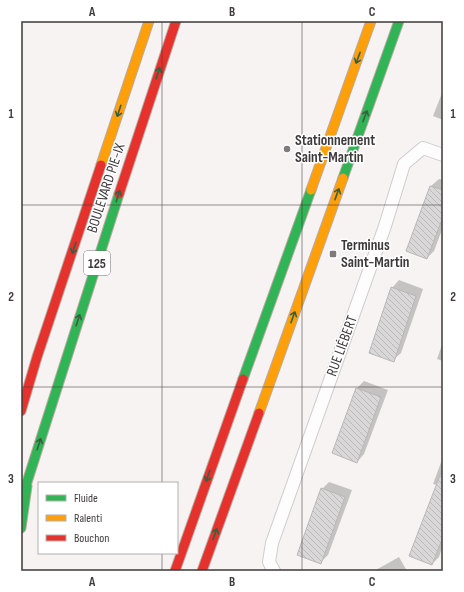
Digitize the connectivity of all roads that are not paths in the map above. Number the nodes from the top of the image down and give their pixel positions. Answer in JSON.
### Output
{"nodes":[{"id":1,"x":150,"y":21,"type":"edge"},
{"id":2,"x":176,"y":21,"type":"edge"},
{"id":3,"x":372,"y":21,"type":"edge"},
{"id":4,"x":399,"y":21,"type":"edge"},
{"id":5,"x":443,"y":155,"type":"edge"},
{"id":6,"x":37,"y":357,"type":"junction"},
{"id":7,"x":21,"y":385,"type":"edge"},
{"id":8,"x":21,"y":411,"type":"edge"},
{"id":9,"x":28,"y":481,"type":"junction"},
{"id":10,"x":21,"y":501,"type":"edge"},
{"id":11,"x":21,"y":528,"type":"edge"},
{"id":12,"x":175,"y":571,"type":"edge"},
{"id":13,"x":202,"y":571,"type":"edge"},
{"id":14,"x":274,"y":571,"type":"edge"}],
"edges":[{"from":1,"to":6,"type":"highway","name":"BOULEVARD PIE-IX","number":"125","one_way":true},
{"from":9,"to":2,"type":"highway","name":"BOULEVARD PIE-IX","number":"125","one_way":true},
{"from":3,"to":12,"type":"highway","one_way":true},
{"from":13,"to":4,"type":"highway","one_way":true},
{"from":5,"to":14,"type":"street","name":"RUE LIÉBERT"},
{"from":6,"to":7,"type":"highway"},
{"from":6,"to":8,"type":"highway","name":"BOULEVARD PIE-IX","number":"125"},
{"from":9,"to":10,"type":"highway","name":"BOULEVARD PIE-IX","number":"125"},
{"from":9,"to":11,"type":"highway"}]}
